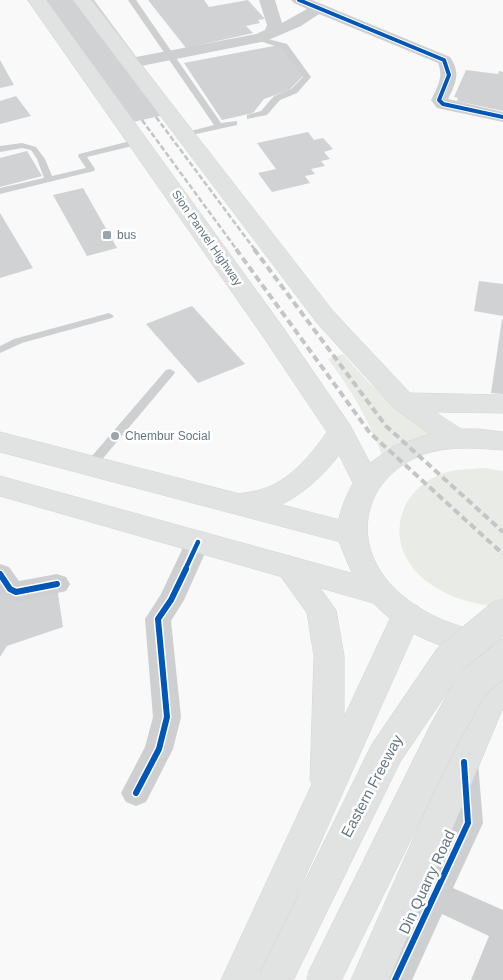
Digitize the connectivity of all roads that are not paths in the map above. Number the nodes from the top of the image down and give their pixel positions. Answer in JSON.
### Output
{"nodes":[{"id":1,"x":37,"y":0,"type":"edge"},
{"id":2,"x":82,"y":0,"type":"edge"},
{"id":3,"x":132,"y":0,"type":"edge"},
{"id":4,"x":268,"y":0,"type":"edge"},
{"id":5,"x":299,"y":0,"type":"edge"},
{"id":6,"x":318,"y":8,"type":"junction"},
{"id":7,"x":266,"y":36,"type":"junction"},
{"id":8,"x":169,"y":56,"type":"junction"},
{"id":9,"x":131,"y":63,"type":"junction"},
{"id":10,"x":250,"y":117,"type":"dead end"},
{"id":11,"x":503,"y":117,"type":"edge"},
{"id":12,"x":234,"y":123,"type":"dead end"},
{"id":13,"x":219,"y":126,"type":"junction"},
{"id":14,"x":186,"y":134,"type":"junction"},
{"id":15,"x":138,"y":142,"type":"junction"},
{"id":16,"x":0,"y":149,"type":"edge"},
{"id":17,"x":49,"y":179,"type":"junction"},
{"id":18,"x":0,"y":191,"type":"edge"},
{"id":19,"x":108,"y":316,"type":"dead end"},
{"id":20,"x":0,"y":350,"type":"edge"},
{"id":21,"x":170,"y":372,"type":"dead end"},
{"id":22,"x":403,"y":402,"type":"junction"},
{"id":23,"x":503,"y":404,"type":"edge"},
{"id":24,"x":341,"y":432,"type":"junction"},
{"id":25,"x":455,"y":438,"type":"junction"},
{"id":26,"x":503,"y":441,"type":"edge"},
{"id":27,"x":0,"y":442,"type":"edge"},
{"id":28,"x":90,"y":466,"type":"junction"},
{"id":29,"x":367,"y":482,"type":"junction"},
{"id":30,"x":0,"y":486,"type":"edge"},
{"id":31,"x":238,"y":504,"type":"junction"},
{"id":32,"x":352,"y":534,"type":"junction"},
{"id":33,"x":198,"y":542,"type":"junction"},
{"id":34,"x":290,"y":567,"type":"junction"},
{"id":35,"x":0,"y":574,"type":"edge"},
{"id":36,"x":57,"y":584,"type":"dead end"},
{"id":37,"x":380,"y":593,"type":"junction"},
{"id":38,"x":407,"y":615,"type":"junction"},
{"id":39,"x":503,"y":615,"type":"edge"},
{"id":40,"x":503,"y":645,"type":"edge"},
{"id":41,"x":503,"y":654,"type":"edge"},
{"id":42,"x":503,"y":659,"type":"edge"},
{"id":43,"x":494,"y":707,"type":"edge"},
{"id":44,"x":464,"y":762,"type":"junction"},
{"id":45,"x":326,"y":791,"type":"junction"},
{"id":46,"x":136,"y":793,"type":"dead end"},
{"id":47,"x":435,"y":895,"type":"junction"},
{"id":48,"x":503,"y":926,"type":"edge"},
{"id":49,"x":503,"y":940,"type":"edge"},
{"id":50,"x":240,"y":980,"type":"edge"},
{"id":51,"x":275,"y":980,"type":"edge"},
{"id":52,"x":323,"y":980,"type":"edge"},
{"id":53,"x":370,"y":980,"type":"edge"},
{"id":54,"x":395,"y":980,"type":"edge"},
{"id":55,"x":487,"y":980,"type":"edge"}],
"edges":[{"from":1,"to":15,"type":"main road","name":"Sion Panvel Highway"},
{"from":2,"to":9,"type":"main road"},
{"from":3,"to":8,"type":"lane"},
{"from":4,"to":7,"type":"street"},
{"from":5,"to":6,"type":"street"},
{"from":6,"to":7,"type":"street"},
{"from":6,"to":11,"type":"street"},
{"from":7,"to":8,"type":"street"},
{"from":7,"to":10,"type":"lane"},
{"from":8,"to":9,"type":"street"},
{"from":8,"to":13,"type":"lane"},
{"from":9,"to":14,"type":"main road"},
{"from":12,"to":13,"type":"lane"},
{"from":13,"to":14,"type":"lane"},
{"from":14,"to":22,"type":"main road"},
{"from":15,"to":17,"type":"lane"},
{"from":15,"to":24,"type":"main road","name":"Sion Panvel Highway"},
{"from":16,"to":17,"type":"lane"},
{"from":17,"to":18,"type":"lane"},
{"from":19,"to":20,"type":"lane"},
{"from":21,"to":28,"type":"lane"},
{"from":22,"to":23,"type":"main road"},
{"from":22,"to":25,"type":"main road"},
{"from":24,"to":29,"type":"main road","name":"Sion Panvel Highway"},
{"from":24,"to":31,"type":"main road"},
{"from":25,"to":26,"type":"main road"},
{"from":25,"to":29,"type":"main road"},
{"from":27,"to":28,"type":"main road"},
{"from":28,"to":31,"type":"main road"},
{"from":29,"to":32,"type":"main road"},
{"from":30,"to":33,"type":"main road"},
{"from":31,"to":32,"type":"main road"},
{"from":32,"to":37,"type":"main road"},
{"from":33,"to":34,"type":"main road"},
{"from":33,"to":46,"type":"street"},
{"from":34,"to":37,"type":"main road"},
{"from":34,"to":45,"type":"main road"},
{"from":35,"to":36,"type":"street"},
{"from":37,"to":38,"type":"main road"},
{"from":38,"to":40,"type":"main road"},
{"from":38,"to":45,"type":"main road"},
{"from":39,"to":51,"type":"main road","name":"Eastern Freeway","bridge":true},
{"from":41,"to":43,"type":"main road"},
{"from":42,"to":52,"type":"main road","bridge":true},
{"from":43,"to":44,"type":"main road"},
{"from":44,"to":47,"type":"street","name":"Din Quarry Road"},
{"from":44,"to":53,"type":"main road"},
{"from":45,"to":50,"type":"main road"},
{"from":47,"to":48,"type":"street"},
{"from":47,"to":54,"type":"street","name":"Din Quarry Road"},
{"from":49,"to":55,"type":"street"}]}
